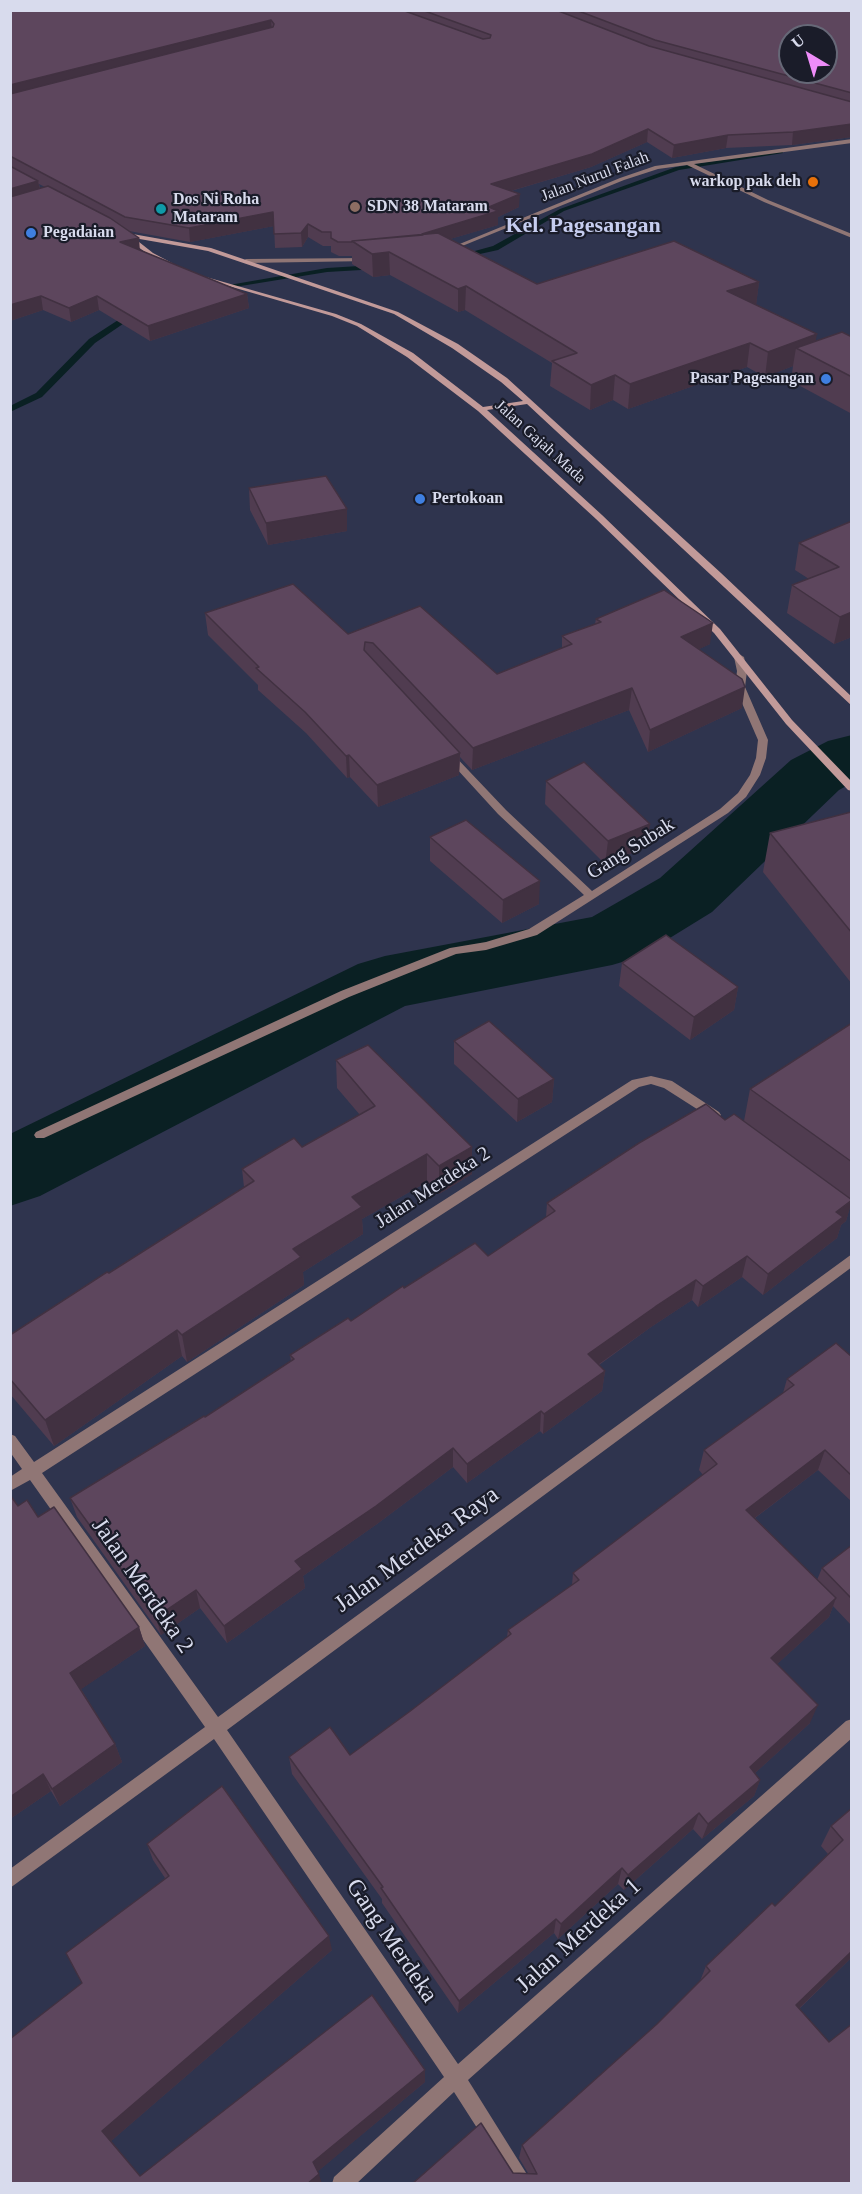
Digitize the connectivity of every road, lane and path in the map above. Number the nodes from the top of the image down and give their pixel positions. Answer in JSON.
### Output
{"nodes":[{"id":1,"x":852,"y":141,"type":"edge"},
{"id":2,"x":688,"y":163,"type":"junction"},
{"id":3,"x":852,"y":236,"type":"edge"},
{"id":4,"x":438,"y":253,"type":"edge"},
{"id":5,"x":374,"y":260,"type":"edge"},
{"id":6,"x":246,"y":261,"type":"junction"},
{"id":7,"x":174,"y":265,"type":"edge"},
{"id":8,"x":197,"y":275,"type":"edge"},
{"id":9,"x":530,"y":402,"type":"junction"},
{"id":10,"x":481,"y":409,"type":"junction"},
{"id":11,"x":739,"y":657,"type":"junction"},
{"id":12,"x":849,"y":701,"type":"edge"},
{"id":13,"x":439,"y":744,"type":"edge"},
{"id":14,"x":848,"y":784,"type":"edge"},
{"id":15,"x":591,"y":896,"type":"junction"},
{"id":16,"x":723,"y":1122,"type":"edge"},
{"id":17,"x":40,"y":1135,"type":"dead end"},
{"id":18,"x":852,"y":1258,"type":"edge"},
{"id":19,"x":10,"y":1440,"type":"edge"},
{"id":20,"x":33,"y":1470,"type":"junction"},
{"id":21,"x":10,"y":1485,"type":"edge"},
{"id":22,"x":215,"y":1727,"type":"junction"},
{"id":23,"x":852,"y":1727,"type":"edge"},
{"id":24,"x":10,"y":1880,"type":"edge"},
{"id":25,"x":456,"y":2078,"type":"junction"},
{"id":26,"x":340,"y":2184,"type":"edge"},
{"id":27,"x":524,"y":2184,"type":"edge"}],
"edges":[{"from":1,"to":2,"type":"street","name":"Jalan Nurul Falah"},
{"from":2,"to":3,"type":"street"},
{"from":2,"to":4,"type":"street","name":"Jalan Nurul Falah"},
{"from":5,"to":6,"type":"street"},
{"from":6,"to":7,"type":"main road","name":"Jalan Gajah Mada"},
{"from":6,"to":9,"type":"main road","name":"Jalan Gajah Mada"},
{"from":8,"to":10,"type":"main road","name":"Jalan Gajah Mada"},
{"from":9,"to":10,"type":"main road"},
{"from":9,"to":12,"type":"main road","name":"Jalan Gajah Mada"},
{"from":10,"to":11,"type":"main road","name":"Jalan Gajah Mada"},
{"from":11,"to":14,"type":"main road","name":"Jalan Gajah Mada"},
{"from":11,"to":15,"type":"street","name":"Gang Subak"},
{"from":13,"to":15,"type":"street","name":"Gang Subak"},
{"from":15,"to":17,"type":"street"},
{"from":16,"to":20,"type":"street","name":"Jalan Merdeka 2"},
{"from":18,"to":22,"type":"street","name":"Jalan Merdeka Raya"},
{"from":19,"to":20,"type":"street","name":"Jalan Merdeka 2"},
{"from":20,"to":21,"type":"street","name":"Jalan Merdeka 2"},
{"from":20,"to":22,"type":"street","name":"Jalan Merdeka 2"},
{"from":22,"to":24,"type":"street","name":"Jalan Merdeka Raya"},
{"from":22,"to":25,"type":"street","name":"Gang Merdeka"},
{"from":23,"to":25,"type":"street","name":"Jalan Merdeka 1"},
{"from":25,"to":26,"type":"street","name":"Jalan Merdeka 1"},
{"from":25,"to":27,"type":"street","name":"Gang Merdeka"}]}
